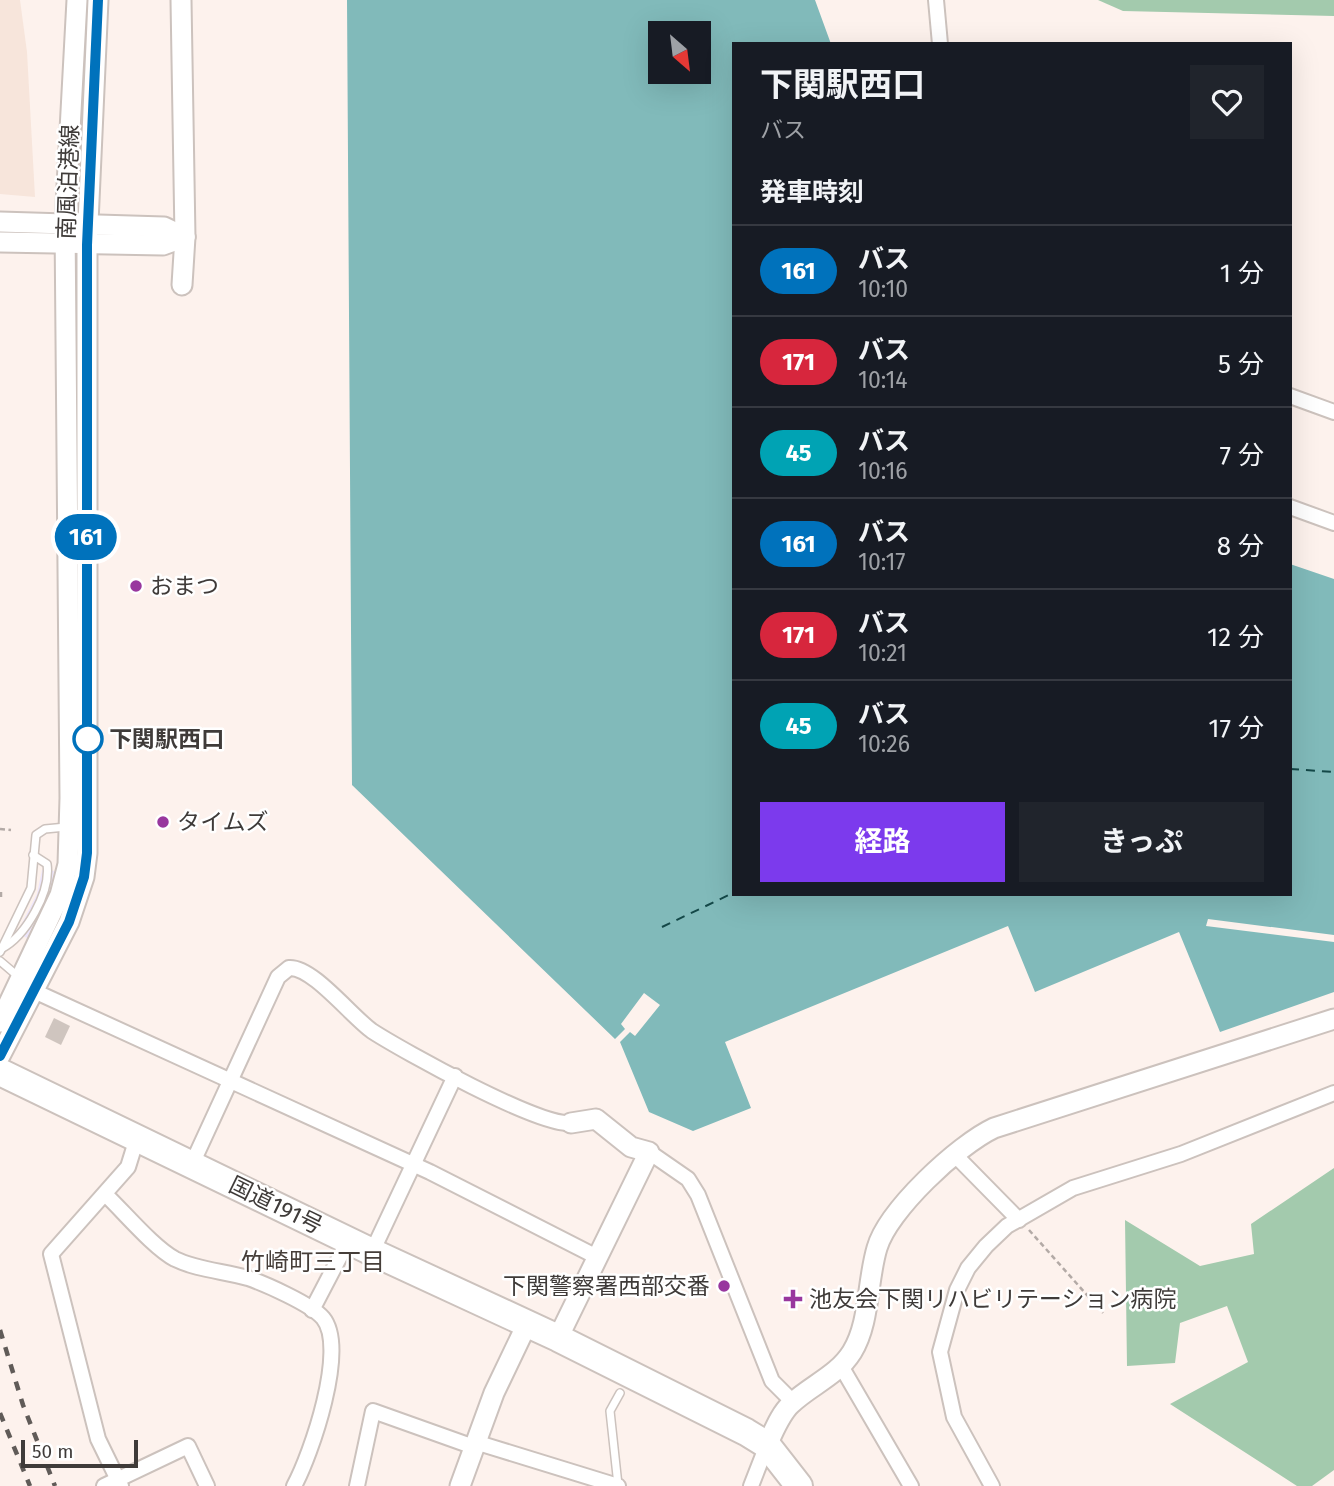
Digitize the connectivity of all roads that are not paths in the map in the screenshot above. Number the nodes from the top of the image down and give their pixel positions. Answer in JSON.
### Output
{"nodes":[{"id":1,"x":77,"y":0,"type":"edge"},
{"id":2,"x":98,"y":0,"type":"edge"},
{"id":3,"x":181,"y":0,"type":"edge"},
{"id":4,"x":936,"y":0,"type":"edge"},
{"id":5,"x":940,"y":42,"type":"edge"},
{"id":6,"x":0,"y":222,"type":"edge"},
{"id":7,"x":65,"y":233,"type":"junction"},
{"id":8,"x":88,"y":236,"type":"junction"},
{"id":9,"x":185,"y":237,"type":"junction"},
{"id":10,"x":0,"y":242,"type":"edge"},
{"id":11,"x":182,"y":285,"type":"dead end"},
{"id":12,"x":1292,"y":397,"type":"edge"},
{"id":13,"x":1334,"y":412,"type":"edge"},
{"id":14,"x":1292,"y":508,"type":"edge"},
{"id":15,"x":1334,"y":523,"type":"edge"},
{"id":16,"x":79,"y":827,"type":"junction"},
{"id":17,"x":33,"y":855,"type":"junction"},
{"id":18,"x":0,"y":950,"type":"edge"},
{"id":19,"x":0,"y":961,"type":"edge"},
{"id":20,"x":27,"y":984,"type":"junction"},
{"id":21,"x":1334,"y":1019,"type":"edge"},
{"id":22,"x":0,"y":1022,"type":"edge"},
{"id":23,"x":0,"y":1056,"type":"edge"},
{"id":24,"x":0,"y":1072,"type":"edge"},
{"id":25,"x":455,"y":1076,"type":"junction"},
{"id":26,"x":233,"y":1080,"type":"junction"},
{"id":27,"x":1334,"y":1093,"type":"edge"},
{"id":28,"x":571,"y":1123,"type":"joint"},
{"id":29,"x":137,"y":1138,"type":"junction"},
{"id":30,"x":649,"y":1152,"type":"junction"},
{"id":31,"x":954,"y":1154,"type":"junction"},
{"id":32,"x":192,"y":1164,"type":"junction"},
{"id":33,"x":414,"y":1166,"type":"junction"},
{"id":34,"x":105,"y":1194,"type":"junction"},
{"id":35,"x":1019,"y":1220,"type":"junction"},
{"id":36,"x":348,"y":1241,"type":"junction"},
{"id":37,"x":372,"y":1252,"type":"junction"},
{"id":38,"x":597,"y":1257,"type":"junction"},
{"id":39,"x":312,"y":1310,"type":"junction"},
{"id":40,"x":527,"y":1324,"type":"junction"},
{"id":41,"x":558,"y":1338,"type":"junction"},
{"id":42,"x":841,"y":1366,"type":"junction"},
{"id":43,"x":620,"y":1393,"type":"dead end"},
{"id":44,"x":793,"y":1402,"type":"junction"},
{"id":45,"x":475,"y":1444,"type":"junction"},
{"id":46,"x":768,"y":1445,"type":"junction"},
{"id":47,"x":120,"y":1483,"type":"edge"},
{"id":48,"x":104,"y":1486,"type":"edge"},
{"id":49,"x":207,"y":1486,"type":"edge"},
{"id":50,"x":294,"y":1486,"type":"edge"},
{"id":51,"x":356,"y":1486,"type":"edge"},
{"id":52,"x":460,"y":1486,"type":"edge"},
{"id":53,"x":618,"y":1486,"type":"edge"},
{"id":54,"x":751,"y":1486,"type":"edge"},
{"id":55,"x":799,"y":1486,"type":"edge"},
{"id":56,"x":911,"y":1486,"type":"edge"},
{"id":57,"x":992,"y":1486,"type":"edge"}],
"edges":[{"from":1,"to":7,"type":"main road","name":"南風泊港線"},
{"from":2,"to":8,"type":"main road","name":"南風泊港線"},
{"from":3,"to":9,"type":"main road"},
{"from":4,"to":5,"type":"street"},
{"from":6,"to":7,"type":"main road"},
{"from":7,"to":8,"type":"main road"},
{"from":7,"to":10,"type":"main road"},
{"from":7,"to":16,"type":"main road","name":"南風泊港線"},
{"from":8,"to":9,"type":"main road"},
{"from":8,"to":16,"type":"main road","name":"南風泊港線"},
{"from":9,"to":11,"type":"main road"},
{"from":12,"to":13,"type":"street"},
{"from":14,"to":15,"type":"street"},
{"from":16,"to":17,"type":"lane"},
{"from":16,"to":20,"type":"main road","name":"南風泊港線"},
{"from":16,"to":20,"type":"main road","name":"南風泊港線"},
{"from":17,"to":18,"type":"lane"},
{"from":17,"to":18,"type":"lane"},
{"from":19,"to":20,"type":"lane"},
{"from":20,"to":22,"type":"main road","name":"南風泊港線"},
{"from":20,"to":23,"type":"main road","name":"南風泊港線"},
{"from":20,"to":26,"type":"street"},
{"from":21,"to":31,"type":"main road"},
{"from":24,"to":29,"type":"highway","name":"国道191号"},
{"from":25,"to":26,"type":"street"},
{"from":25,"to":28,"type":"street"},
{"from":25,"to":33,"type":"street"},
{"from":26,"to":32,"type":"street"},
{"from":26,"to":33,"type":"street"},
{"from":27,"to":35,"type":"street"},
{"from":28,"to":30,"type":"main road"},
{"from":29,"to":32,"type":"highway","name":"国道191号"},
{"from":29,"to":34,"type":"street"},
{"from":30,"to":38,"type":"main road"},
{"from":30,"to":44,"type":"street"},
{"from":31,"to":35,"type":"street"},
{"from":31,"to":42,"type":"main road"},
{"from":32,"to":36,"type":"highway","name":"国道191号"},
{"from":33,"to":37,"type":"street"},
{"from":33,"to":38,"type":"street"},
{"from":34,"to":39,"type":"street"},
{"from":34,"to":47,"type":"street"},
{"from":35,"to":57,"type":"street"},
{"from":36,"to":37,"type":"highway","name":"国道191号"},
{"from":36,"to":39,"type":"street"},
{"from":37,"to":40,"type":"highway","name":"国道191号"},
{"from":38,"to":41,"type":"main road"},
{"from":39,"to":50,"type":"street"},
{"from":40,"to":41,"type":"highway","name":"国道191号"},
{"from":40,"to":45,"type":"main road"},
{"from":41,"to":46,"type":"highway","name":"国道191号"},
{"from":42,"to":44,"type":"main road"},
{"from":42,"to":56,"type":"street"},
{"from":43,"to":53,"type":"lane"},
{"from":44,"to":46,"type":"main road"},
{"from":45,"to":51,"type":"street"},
{"from":45,"to":52,"type":"main road"},
{"from":45,"to":53,"type":"street"},
{"from":46,"to":54,"type":"street"},
{"from":46,"to":55,"type":"highway","name":"国道191号"},
{"from":47,"to":48,"type":"street"},
{"from":47,"to":49,"type":"street"}]}
